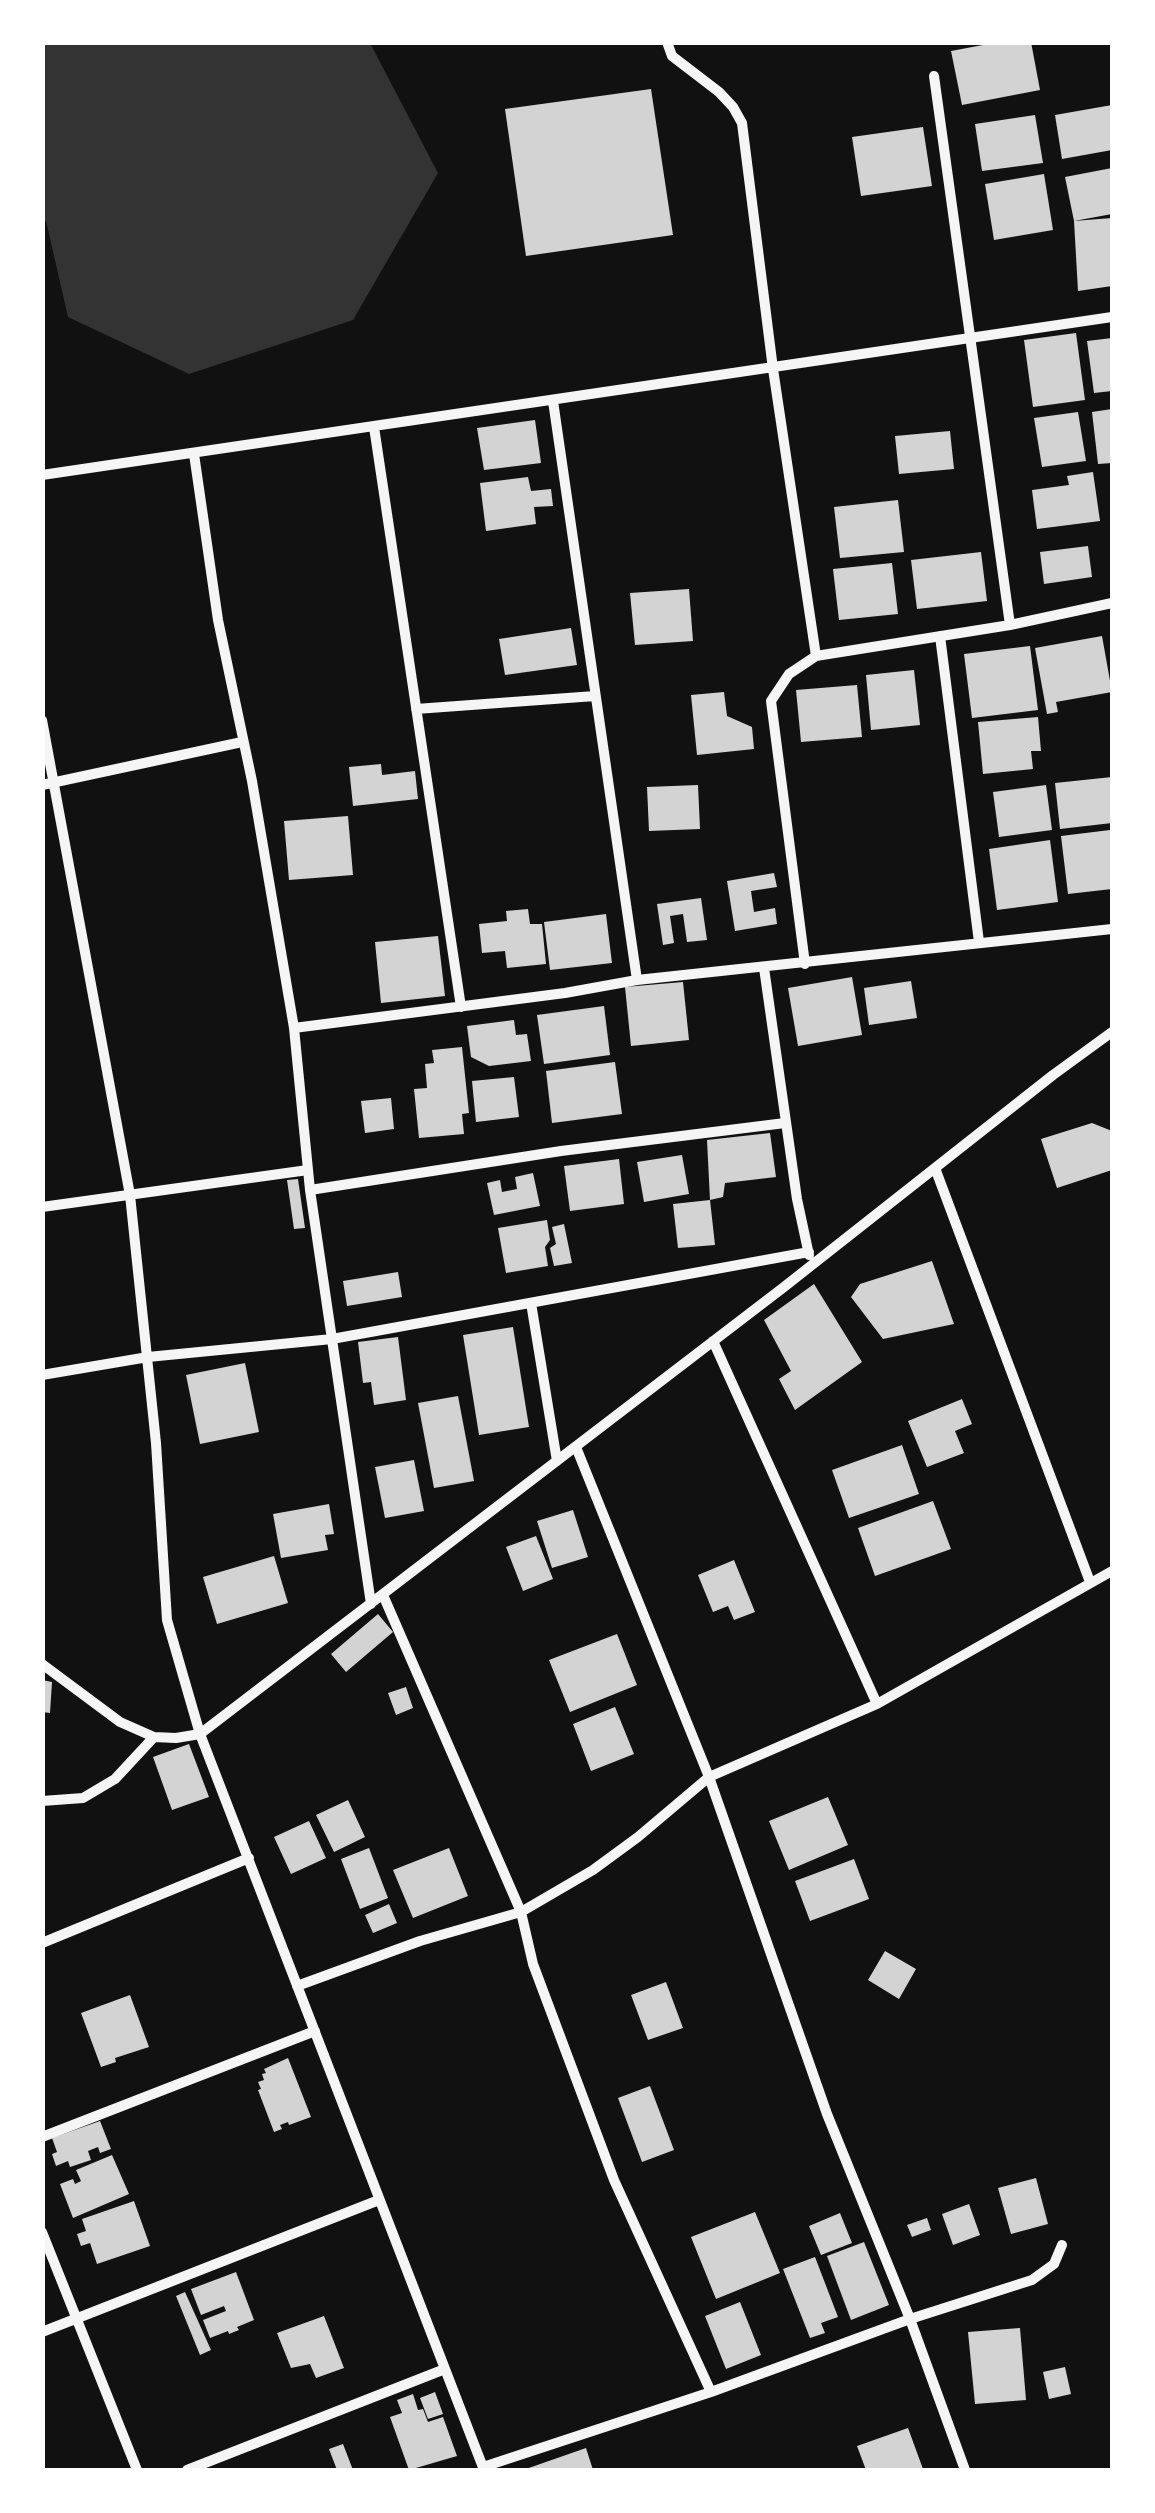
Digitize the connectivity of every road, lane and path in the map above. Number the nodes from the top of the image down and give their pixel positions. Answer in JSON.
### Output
{"nodes":[{"id":1,"x":666,"y":42,"type":"edge"},
{"id":2,"x":934,"y":76,"type":"dead end"},
{"id":3,"x":1112,"y":317,"type":"edge"},
{"id":4,"x":971,"y":338,"type":"junction"},
{"id":5,"x":773,"y":368,"type":"junction"},
{"id":6,"x":553,"y":400,"type":"junction"},
{"id":7,"x":374,"y":427,"type":"junction"},
{"id":8,"x":194,"y":454,"type":"junction"},
{"id":9,"x":42,"y":475,"type":"edge"},
{"id":10,"x":1112,"y":603,"type":"edge"},
{"id":11,"x":1010,"y":625,"type":"junction"},
{"id":12,"x":940,"y":636,"type":"junction"},
{"id":13,"x":816,"y":656,"type":"junction"},
{"id":14,"x":596,"y":696,"type":"junction"},
{"id":15,"x":416,"y":709,"type":"junction"},
{"id":16,"x":42,"y":720,"type":"edge"},
{"id":17,"x":242,"y":742,"type":"junction"},
{"id":18,"x":48,"y":783,"type":"edge"},
{"id":19,"x":1112,"y":929,"type":"edge"},
{"id":20,"x":979,"y":942,"type":"junction"},
{"id":21,"x":805,"y":964,"type":"junction"},
{"id":22,"x":764,"y":968,"type":"junction"},
{"id":23,"x":637,"y":980,"type":"junction"},
{"id":24,"x":461,"y":1006,"type":"junction"},
{"id":25,"x":294,"y":1028,"type":"junction"},
{"id":26,"x":1112,"y":1032,"type":"edge"},
{"id":27,"x":786,"y":1123,"type":"junction"},
{"id":28,"x":936,"y":1168,"type":"junction"},
{"id":29,"x":308,"y":1170,"type":"junction"},
{"id":30,"x":310,"y":1190,"type":"junction"},
{"id":31,"x":130,"y":1195,"type":"junction"},
{"id":32,"x":42,"y":1207,"type":"edge"},
{"id":33,"x":809,"y":1252,"type":"junction"},
{"id":34,"x":812,"y":1266,"type":"junction"},
{"id":35,"x":531,"y":1303,"type":"junction"},
{"id":36,"x":332,"y":1340,"type":"junction"},
{"id":37,"x":713,"y":1342,"type":"junction"},
{"id":38,"x":148,"y":1356,"type":"junction"},
{"id":39,"x":42,"y":1374,"type":"edge"},
{"id":40,"x":576,"y":1447,"type":"junction"},
{"id":41,"x":557,"y":1461,"type":"junction"},
{"id":42,"x":1112,"y":1570,"type":"edge"},
{"id":43,"x":1090,"y":1582,"type":"junction"},
{"id":44,"x":382,"y":1595,"type":"junction"},
{"id":45,"x":372,"y":1604,"type":"junction"},
{"id":46,"x":42,"y":1664,"type":"edge"},
{"id":47,"x":878,"y":1704,"type":"junction"},
{"id":48,"x":200,"y":1734,"type":"junction"},
{"id":49,"x":154,"y":1737,"type":"junction"},
{"id":50,"x":709,"y":1777,"type":"junction"},
{"id":51,"x":42,"y":1801,"type":"edge"},
{"id":52,"x":249,"y":1858,"type":"junction"},
{"id":53,"x":521,"y":1912,"type":"junction"},
{"id":54,"x":42,"y":1943,"type":"edge"},
{"id":55,"x":298,"y":1986,"type":"junction"},
{"id":56,"x":315,"y":2031,"type":"junction"},
{"id":57,"x":42,"y":2137,"type":"edge"},
{"id":58,"x":380,"y":2200,"type":"junction"},
{"id":59,"x":42,"y":2232,"type":"edge"},
{"id":60,"x":1062,"y":2245,"type":"dead end"},
{"id":61,"x":910,"y":2319,"type":"junction"},
{"id":62,"x":77,"y":2320,"type":"junction"},
{"id":63,"x":42,"y":2332,"type":"edge"},
{"id":64,"x":445,"y":2369,"type":"junction"},
{"id":65,"x":711,"y":2392,"type":"junction"},
{"id":66,"x":483,"y":2469,"type":"edge"},
{"id":67,"x":137,"y":2470,"type":"edge"},
{"id":68,"x":187,"y":2470,"type":"edge"},
{"id":69,"x":965,"y":2470,"type":"edge"}],
"edges":[{"from":1,"to":5,"type":"street"},
{"from":2,"to":4,"type":"street"},
{"from":3,"to":4,"type":"street"},
{"from":4,"to":5,"type":"street"},
{"from":4,"to":11,"type":"street"},
{"from":5,"to":6,"type":"street"},
{"from":5,"to":13,"type":"street"},
{"from":6,"to":7,"type":"street"},
{"from":6,"to":14,"type":"street"},
{"from":7,"to":8,"type":"street"},
{"from":7,"to":15,"type":"street"},
{"from":8,"to":9,"type":"street"},
{"from":8,"to":17,"type":"street"},
{"from":10,"to":11,"type":"street"},
{"from":11,"to":12,"type":"street"},
{"from":12,"to":13,"type":"street"},
{"from":12,"to":20,"type":"street"},
{"from":13,"to":21,"type":"street"},
{"from":14,"to":15,"type":"street"},
{"from":14,"to":23,"type":"street"},
{"from":15,"to":24,"type":"street"},
{"from":16,"to":18,"type":"street"},
{"from":17,"to":18,"type":"street"},
{"from":17,"to":25,"type":"street"},
{"from":18,"to":31,"type":"street"},
{"from":19,"to":20,"type":"street"},
{"from":20,"to":21,"type":"street"},
{"from":21,"to":22,"type":"street"},
{"from":22,"to":23,"type":"street"},
{"from":22,"to":27,"type":"street"},
{"from":23,"to":24,"type":"street"},
{"from":24,"to":25,"type":"street"},
{"from":25,"to":29,"type":"street"},
{"from":26,"to":28,"type":"street"},
{"from":27,"to":30,"type":"street"},
{"from":27,"to":33,"type":"street"},
{"from":28,"to":34,"type":"street"},
{"from":28,"to":43,"type":"street"},
{"from":29,"to":30,"type":"street"},
{"from":29,"to":31,"type":"street"},
{"from":30,"to":36,"type":"street"},
{"from":31,"to":32,"type":"street"},
{"from":31,"to":38,"type":"street"},
{"from":33,"to":34,"type":"street"},
{"from":33,"to":35,"type":"street"},
{"from":34,"to":37,"type":"street"},
{"from":35,"to":36,"type":"street"},
{"from":35,"to":41,"type":"street"},
{"from":36,"to":38,"type":"street"},
{"from":36,"to":45,"type":"street"},
{"from":37,"to":40,"type":"street"},
{"from":37,"to":47,"type":"street"},
{"from":38,"to":39,"type":"street"},
{"from":38,"to":48,"type":"street"},
{"from":40,"to":41,"type":"street"},
{"from":40,"to":50,"type":"street"},
{"from":41,"to":44,"type":"street"},
{"from":42,"to":43,"type":"street"},
{"from":43,"to":47,"type":"street"},
{"from":44,"to":45,"type":"street"},
{"from":44,"to":53,"type":"street"},
{"from":45,"to":48,"type":"street"},
{"from":46,"to":49,"type":"street"},
{"from":47,"to":50,"type":"street"},
{"from":48,"to":49,"type":"street"},
{"from":48,"to":52,"type":"street"},
{"from":49,"to":51,"type":"street"},
{"from":50,"to":53,"type":"street"},
{"from":50,"to":61,"type":"street"},
{"from":52,"to":54,"type":"street"},
{"from":52,"to":55,"type":"street"},
{"from":53,"to":55,"type":"street"},
{"from":53,"to":65,"type":"street"},
{"from":55,"to":56,"type":"street"},
{"from":56,"to":57,"type":"street"},
{"from":56,"to":58,"type":"street"},
{"from":58,"to":62,"type":"street"},
{"from":58,"to":64,"type":"street"},
{"from":59,"to":62,"type":"street"},
{"from":60,"to":61,"type":"street"},
{"from":61,"to":65,"type":"street"},
{"from":61,"to":69,"type":"street"},
{"from":62,"to":63,"type":"street"},
{"from":62,"to":67,"type":"street"},
{"from":64,"to":66,"type":"street"},
{"from":64,"to":68,"type":"street"},
{"from":65,"to":66,"type":"street"}]}
